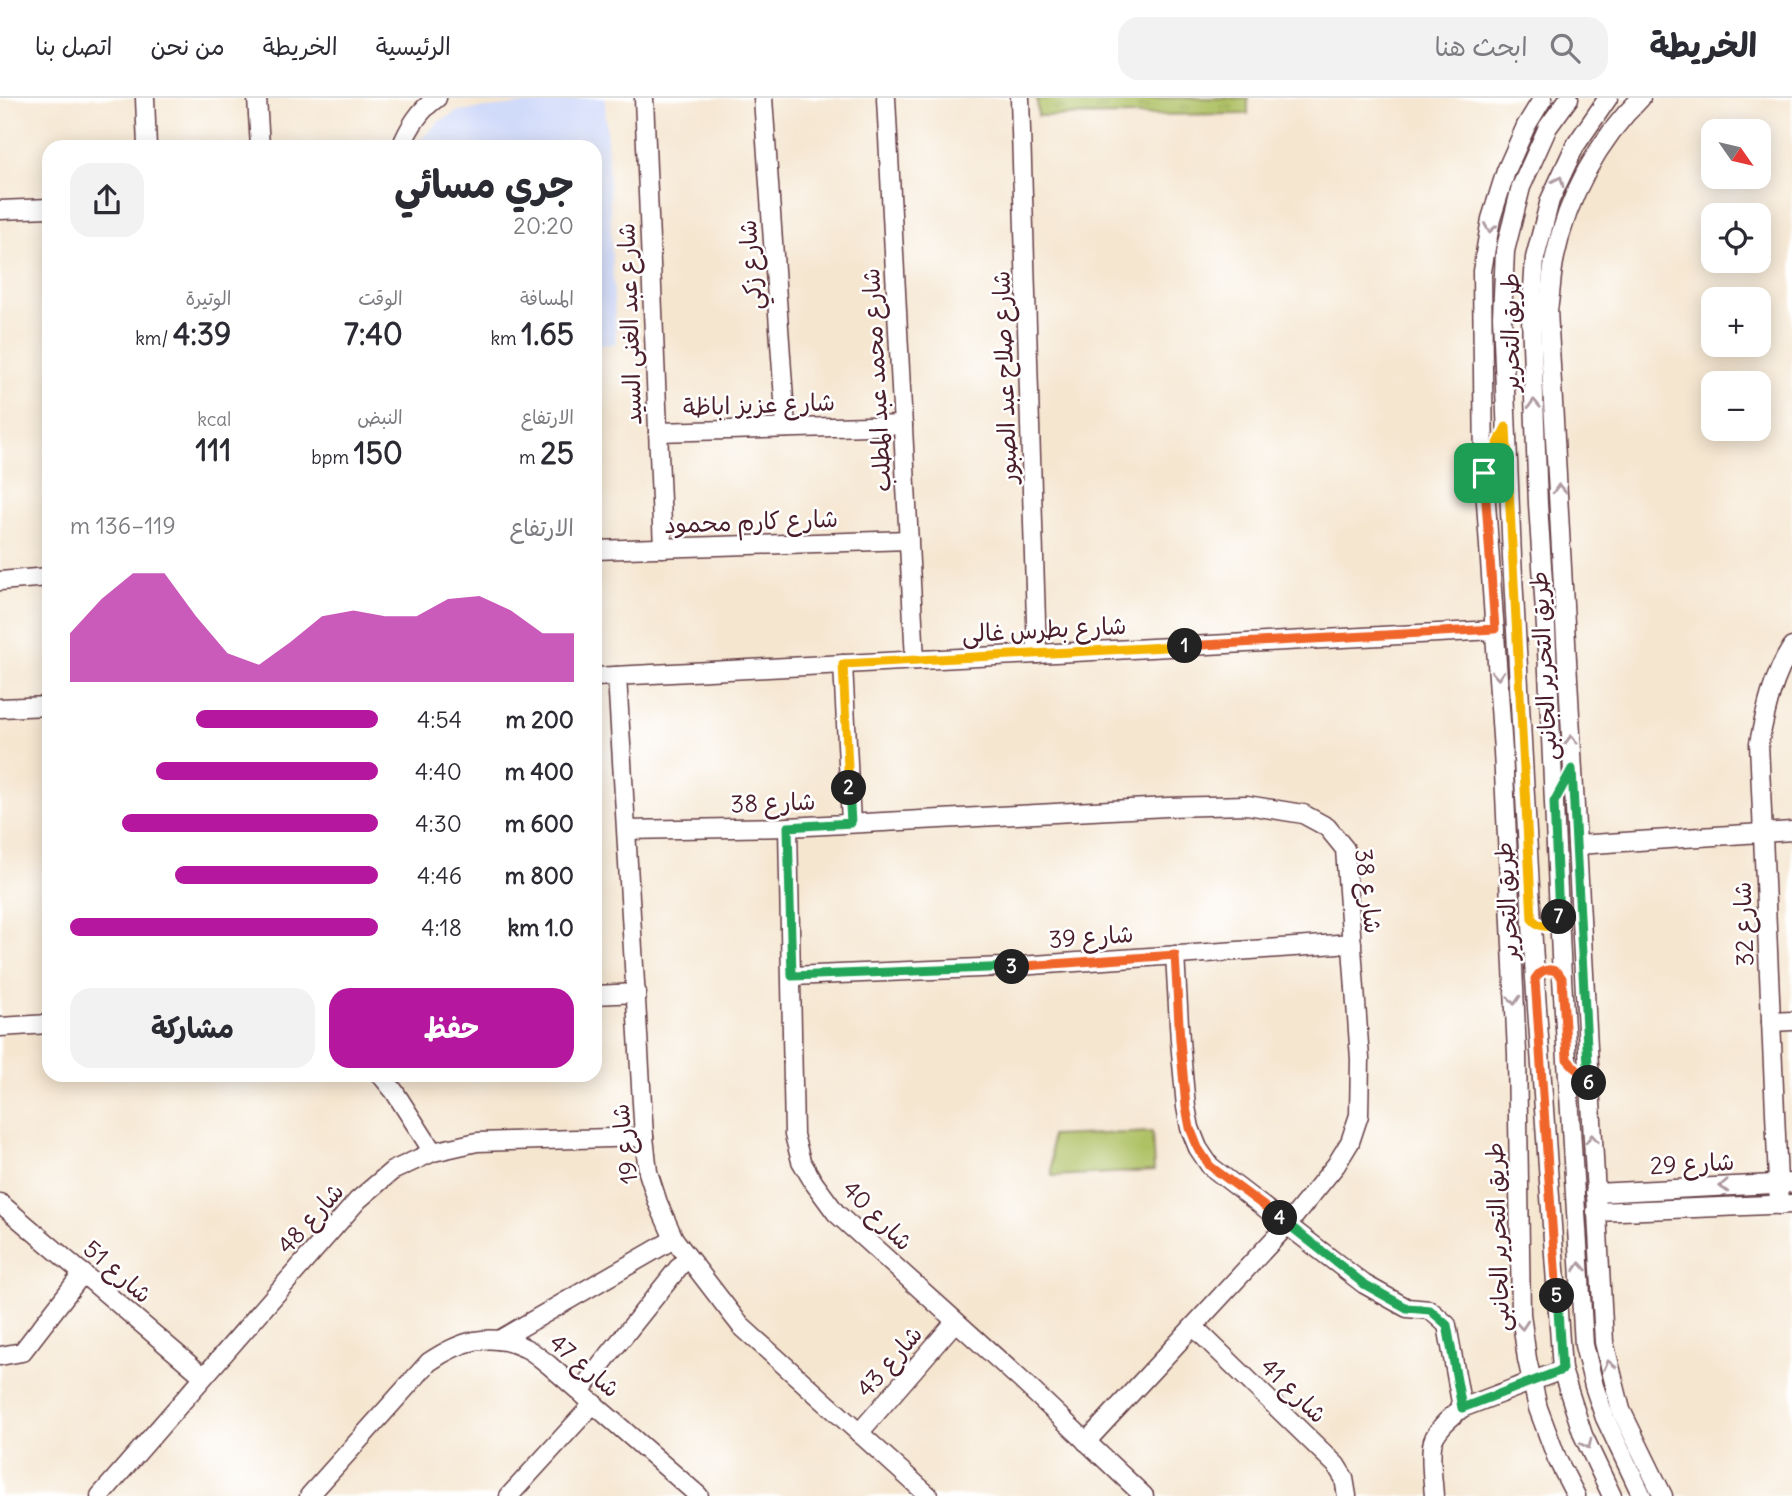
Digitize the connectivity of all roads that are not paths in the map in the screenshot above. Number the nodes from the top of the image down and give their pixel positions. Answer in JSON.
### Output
{"nodes":[{"id":1,"x":145,"y":98,"type":"edge"},
{"id":2,"x":257,"y":98,"type":"edge"},
{"id":3,"x":437,"y":98,"type":"edge"},
{"id":4,"x":644,"y":98,"type":"edge"},
{"id":5,"x":763,"y":98,"type":"edge"},
{"id":6,"x":886,"y":98,"type":"edge"},
{"id":7,"x":1020,"y":98,"type":"edge"},
{"id":8,"x":1544,"y":98,"type":"edge"},
{"id":9,"x":1569,"y":98,"type":"edge"},
{"id":10,"x":1608,"y":98,"type":"edge"},
{"id":11,"x":1641,"y":98,"type":"edge"},
{"id":12,"x":1526,"y":126,"type":"junction"},
{"id":13,"x":147,"y":140,"type":"edge"},
{"id":14,"x":260,"y":140,"type":"edge"},
{"id":15,"x":404,"y":140,"type":"edge"},
{"id":16,"x":1529,"y":169,"type":"junction"},
{"id":17,"x":42,"y":208,"type":"edge"},
{"id":18,"x":0,"y":210,"type":"edge"},
{"id":19,"x":903,"y":425,"type":"junction"},
{"id":20,"x":1506,"y":427,"type":"junction"},
{"id":21,"x":786,"y":428,"type":"junction"},
{"id":22,"x":658,"y":432,"type":"junction"},
{"id":23,"x":1484,"y":473,"type":"junction"},
{"id":24,"x":1538,"y":504,"type":"junction"},
{"id":25,"x":1561,"y":524,"type":"junction"},
{"id":26,"x":909,"y":540,"type":"junction"},
{"id":27,"x":663,"y":548,"type":"junction"},
{"id":28,"x":602,"y":550,"type":"edge"},
{"id":29,"x":42,"y":578,"type":"edge"},
{"id":30,"x":0,"y":581,"type":"edge"},
{"id":31,"x":1495,"y":629,"type":"junction"},
{"id":32,"x":1792,"y":647,"type":"edge"},
{"id":33,"x":1037,"y":654,"type":"junction"},
{"id":34,"x":915,"y":660,"type":"junction"},
{"id":35,"x":843,"y":664,"type":"junction"},
{"id":36,"x":617,"y":676,"type":"junction"},
{"id":37,"x":602,"y":677,"type":"edge"},
{"id":38,"x":42,"y":706,"type":"edge"},
{"id":39,"x":0,"y":708,"type":"edge"},
{"id":40,"x":1572,"y":769,"type":"junction"},
{"id":41,"x":1554,"y":802,"type":"junction"},
{"id":42,"x":1506,"y":811,"type":"junction"},
{"id":43,"x":851,"y":823,"type":"junction"},
{"id":44,"x":788,"y":827,"type":"junction"},
{"id":45,"x":627,"y":830,"type":"junction"},
{"id":46,"x":1792,"y":831,"type":"edge"},
{"id":47,"x":1763,"y":833,"type":"junction"},
{"id":48,"x":1528,"y":842,"type":"junction"},
{"id":49,"x":1577,"y":845,"type":"junction"},
{"id":50,"x":1532,"y":919,"type":"junction"},
{"id":51,"x":1559,"y":922,"type":"junction"},
{"id":52,"x":1352,"y":943,"type":"junction"},
{"id":53,"x":1175,"y":955,"type":"junction"},
{"id":54,"x":792,"y":976,"type":"junction"},
{"id":55,"x":1562,"y":978,"type":"junction"},
{"id":56,"x":1535,"y":979,"type":"junction"},
{"id":57,"x":637,"y":993,"type":"junction"},
{"id":58,"x":602,"y":995,"type":"edge"},
{"id":59,"x":1792,"y":1021,"type":"edge"},
{"id":60,"x":1771,"y":1022,"type":"junction"},
{"id":61,"x":42,"y":1024,"type":"edge"},
{"id":62,"x":0,"y":1027,"type":"edge"},
{"id":63,"x":1567,"y":1059,"type":"junction"},
{"id":64,"x":387,"y":1082,"type":"edge"},
{"id":65,"x":1589,"y":1083,"type":"junction"},
{"id":66,"x":644,"y":1138,"type":"junction"},
{"id":67,"x":433,"y":1152,"type":"junction"},
{"id":68,"x":1785,"y":1183,"type":"edge"},
{"id":69,"x":1595,"y":1193,"type":"junction"},
{"id":70,"x":0,"y":1203,"type":"edge"},
{"id":71,"x":1786,"y":1204,"type":"edge"},
{"id":72,"x":1596,"y":1212,"type":"junction"},
{"id":73,"x":1288,"y":1224,"type":"junction"},
{"id":74,"x":674,"y":1239,"type":"junction"},
{"id":75,"x":687,"y":1256,"type":"junction"},
{"id":76,"x":83,"y":1273,"type":"junction"},
{"id":77,"x":955,"y":1322,"type":"junction"},
{"id":78,"x":1194,"y":1327,"type":"junction"},
{"id":79,"x":499,"y":1340,"type":"junction"},
{"id":80,"x":0,"y":1356,"type":"edge"},
{"id":81,"x":1562,"y":1370,"type":"junction"},
{"id":82,"x":203,"y":1376,"type":"junction"},
{"id":83,"x":1531,"y":1381,"type":"junction"},
{"id":84,"x":580,"y":1391,"type":"junction"},
{"id":85,"x":594,"y":1404,"type":"junction"},
{"id":86,"x":1462,"y":1408,"type":"junction"},
{"id":87,"x":1621,"y":1410,"type":"junction"},
{"id":88,"x":859,"y":1433,"type":"junction"},
{"id":89,"x":1614,"y":1437,"type":"junction"},
{"id":90,"x":1086,"y":1442,"type":"junction"},
{"id":91,"x":100,"y":1496,"type":"edge"},
{"id":92,"x":309,"y":1496,"type":"edge"},
{"id":93,"x":509,"y":1496,"type":"edge"},
{"id":94,"x":699,"y":1496,"type":"edge"},
{"id":95,"x":929,"y":1496,"type":"edge"},
{"id":96,"x":1143,"y":1496,"type":"edge"},
{"id":97,"x":1347,"y":1496,"type":"edge"},
{"id":98,"x":1434,"y":1496,"type":"edge"},
{"id":99,"x":1576,"y":1496,"type":"edge"},
{"id":100,"x":1612,"y":1496,"type":"edge"},
{"id":101,"x":1642,"y":1496,"type":"edge"},
{"id":102,"x":1663,"y":1496,"type":"edge"}],
"edges":[{"from":1,"to":13,"type":"street"},
{"from":2,"to":14,"type":"street"},
{"from":3,"to":15,"type":"street"},
{"from":4,"to":22,"type":"street","name":"شارع عبد الغنى السيد"},
{"from":5,"to":21,"type":"street","name":"شارع زكي"},
{"from":6,"to":19,"type":"street","name":"شارع محمد عبد المطلب"},
{"from":7,"to":33,"type":"street","name":"شارع صلاح عبد الصبور"},
{"from":8,"to":12,"type":"street","name":"طريق التحرير الجانبى"},
{"from":9,"to":16,"type":"street","name":"طريق التحرير"},
{"from":24,"to":10,"type":"street","name":"طريق التحرير","one_way":true},
{"from":25,"to":11,"type":"street","name":"طريق التحرير الجانبى","one_way":true},
{"from":12,"to":16,"type":"street"},
{"from":12,"to":23,"type":"street","name":"طريق التحرير الجانبى","one_way":true},
{"from":16,"to":20,"type":"street","name":"طريق التحرير"},
{"from":17,"to":18,"type":"street"},
{"from":19,"to":21,"type":"street","name":"شارع عزيز اباظة"},
{"from":19,"to":26,"type":"street","name":"شارع محمد عبد المطلب"},
{"from":20,"to":23,"type":"street"},
{"from":20,"to":48,"type":"street","name":"طريق التحرير"},
{"from":21,"to":22,"type":"street","name":"شارع عزيز اباظة"},
{"from":22,"to":27,"type":"street","name":"شارع عبد الغنى السيد"},
{"from":23,"to":31,"type":"street","name":"طريق التحرير الجانبى"},
{"from":24,"to":25,"type":"street"},
{"from":24,"to":41,"type":"street","name":"طريق التحرير"},
{"from":40,"to":25,"type":"street","name":"طريق التحرير الجانبى","one_way":true},
{"from":26,"to":27,"type":"street","name":"شارع كارم محمود"},
{"from":26,"to":34,"type":"street","name":"شارع محمد عبد المطلب"},
{"from":27,"to":28,"type":"street","name":"شارع كارم محمود"},
{"from":29,"to":30,"type":"street"},
{"from":31,"to":33,"type":"street","name":"شارع بطرس غالى"},
{"from":31,"to":42,"type":"street","name":"طريق التحرير الجانبى","one_way":true},
{"from":32,"to":47,"type":"street","name":"شارع 32"},
{"from":33,"to":34,"type":"street","name":"شارع بطرس غالى"},
{"from":34,"to":35,"type":"street","name":"شارع بطرس غالى"},
{"from":35,"to":36,"type":"street","name":"شارع بطرس غالى"},
{"from":35,"to":43,"type":"street"},
{"from":36,"to":37,"type":"street","name":"شارع بطرس غالى"},
{"from":36,"to":45,"type":"street","name":"شارع 19"},
{"from":38,"to":39,"type":"street"},
{"from":40,"to":41,"type":"street"},
{"from":40,"to":49,"type":"street","name":"طريق التحرير الجانبى"},
{"from":41,"to":51,"type":"street","name":"طريق التحرير"},
{"from":42,"to":48,"type":"street"},
{"from":42,"to":83,"type":"street","name":"طريق التحرير الجانبى","one_way":true},
{"from":43,"to":44,"type":"street","name":"شارع 38"},
{"from":43,"to":52,"type":"street","name":"شارع 38"},
{"from":44,"to":45,"type":"street","name":"شارع 38"},
{"from":44,"to":54,"type":"street","name":"شارع 40"},
{"from":45,"to":57,"type":"street","name":"شارع 19"},
{"from":46,"to":47,"type":"street"},
{"from":47,"to":49,"type":"street"},
{"from":47,"to":60,"type":"street","name":"شارع 32"},
{"from":48,"to":50,"type":"street","name":"طريق التحرير"},
{"from":49,"to":65,"type":"street","name":"طريق التحرير الجانبى"},
{"from":50,"to":51,"type":"street"},
{"from":50,"to":56,"type":"street","name":"طريق التحرير"},
{"from":51,"to":55,"type":"street","name":"طريق التحرير"},
{"from":52,"to":53,"type":"street","name":"شارع 39"},
{"from":52,"to":73,"type":"street","name":"شارع 38"},
{"from":53,"to":54,"type":"street","name":"شارع 39"},
{"from":53,"to":73,"type":"street"},
{"from":54,"to":77,"type":"street","name":"شارع 40"},
{"from":55,"to":56,"type":"street"},
{"from":55,"to":63,"type":"street","name":"طريق التحرير"},
{"from":56,"to":81,"type":"street","name":"طريق التحرير"},
{"from":57,"to":58,"type":"street"},
{"from":57,"to":66,"type":"street","name":"شارع 19"},
{"from":59,"to":60,"type":"street"},
{"from":60,"to":68,"type":"street","name":"شارع 32"},
{"from":61,"to":62,"type":"street"},
{"from":63,"to":65,"type":"street"},
{"from":89,"to":63,"type":"street","name":"طريق التحرير","one_way":true},
{"from":64,"to":67,"type":"street"},
{"from":69,"to":65,"type":"street","name":"طريق التحرير الجانبى","one_way":true},
{"from":66,"to":67,"type":"street","name":"شارع 48"},
{"from":66,"to":74,"type":"street","name":"شارع 19"},
{"from":67,"to":82,"type":"street","name":"شارع 48"},
{"from":68,"to":69,"type":"street","name":"شارع 29","one_way":true},
{"from":68,"to":71,"type":"street","name":"شارع 32"},
{"from":69,"to":72,"type":"street","name":"طريق التحرير الجانبى"},
{"from":70,"to":76,"type":"street","name":"شارع 51"},
{"from":71,"to":72,"type":"street","name":"شارع 29"},
{"from":87,"to":72,"type":"street","name":"طريق التحرير الجانبى","one_way":true},
{"from":73,"to":78,"type":"street","name":"شارع 38"},
{"from":73,"to":86,"type":"street"},
{"from":74,"to":75,"type":"street","name":"شارع 19"},
{"from":74,"to":79,"type":"street"},
{"from":75,"to":84,"type":"street"},
{"from":75,"to":88,"type":"street","name":"شارع 19"},
{"from":76,"to":80,"type":"street"},
{"from":76,"to":82,"type":"street","name":"شارع 51"},
{"from":77,"to":88,"type":"street","name":"شارع 43"},
{"from":77,"to":90,"type":"street","name":"شارع 40"},
{"from":78,"to":90,"type":"street","name":"شارع 38"},
{"from":78,"to":97,"type":"street","name":"شارع 41"},
{"from":79,"to":84,"type":"street","name":"شارع 47"},
{"from":79,"to":92,"type":"street","name":"شارع 47"},
{"from":81,"to":83,"type":"street"},
{"from":81,"to":100,"type":"street","name":"طريق التحرير","one_way":true},
{"from":82,"to":91,"type":"street","name":"شارع 48"},
{"from":83,"to":86,"type":"street"},
{"from":83,"to":99,"type":"street","name":"طريق التحرير الجانبى"},
{"from":84,"to":85,"type":"street","name":"شارع 47"},
{"from":85,"to":93,"type":"street"},
{"from":85,"to":94,"type":"street","name":"شارع 47"},
{"from":86,"to":98,"type":"street"},
{"from":87,"to":89,"type":"street"},
{"from":87,"to":102,"type":"street","name":"طريق التحرير الجانبى"},
{"from":88,"to":95,"type":"street","name":"شارع 19"},
{"from":89,"to":101,"type":"street","name":"طريق التحرير"},
{"from":90,"to":96,"type":"street","name":"شارع 40"}]}
